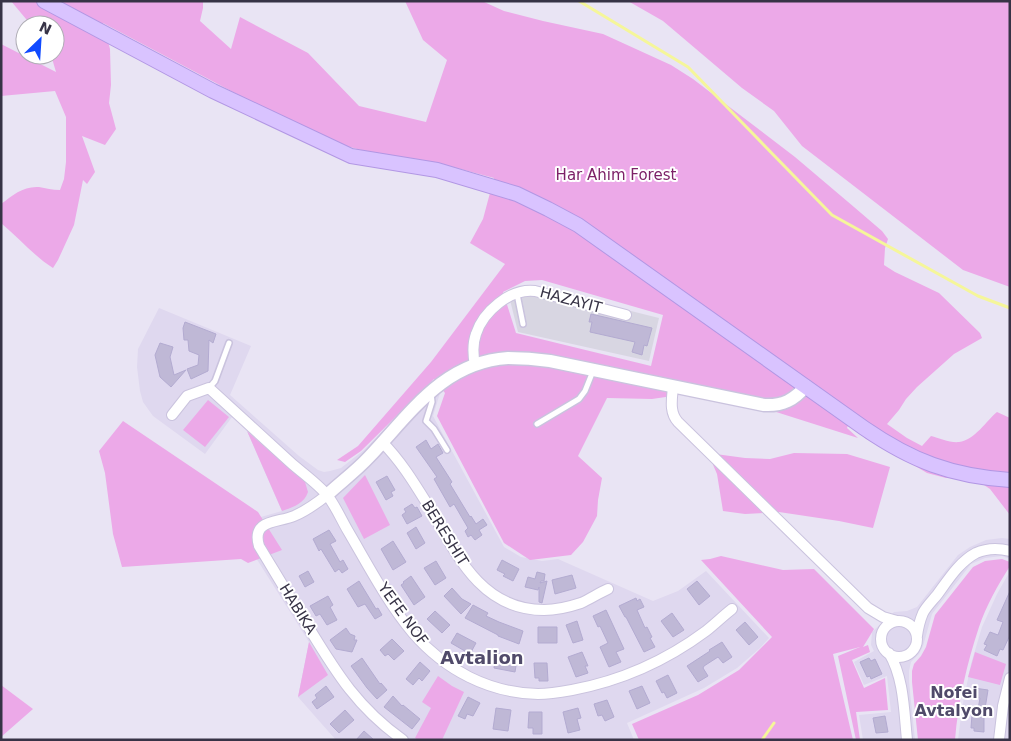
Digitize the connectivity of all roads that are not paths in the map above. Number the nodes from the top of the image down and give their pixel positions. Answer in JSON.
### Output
{"nodes":[{"id":1,"x":44,"y":1,"type":"edge"},
{"id":2,"x":517,"y":294,"type":"junction"},
{"id":3,"x":626,"y":315,"type":"dead end"},
{"id":4,"x":523,"y":324,"type":"dead end"},
{"id":5,"x":229,"y":343,"type":"dead end"},
{"id":6,"x":475,"y":365,"type":"junction"},
{"id":7,"x":593,"y":370,"type":"junction"},
{"id":8,"x":673,"y":386,"type":"junction"},
{"id":9,"x":806,"y":386,"type":"junction"},
{"id":10,"x":209,"y":388,"type":"junction"},
{"id":11,"x":431,"y":391,"type":"junction"},
{"id":12,"x":172,"y":415,"type":"dead end"},
{"id":13,"x":538,"y":424,"type":"dead end"},
{"id":14,"x":382,"y":442,"type":"junction"},
{"id":15,"x":447,"y":450,"type":"dead end"},
{"id":16,"x":1010,"y":480,"type":"edge"},
{"id":17,"x":327,"y":495,"type":"junction"},
{"id":18,"x":1010,"y":551,"type":"edge"},
{"id":19,"x":608,"y":588,"type":"dead end"},
{"id":20,"x":868,"y":608,"type":"junction"},
{"id":21,"x":926,"y":608,"type":"junction"},
{"id":22,"x":732,"y":609,"type":"dead end"},
{"id":23,"x":900,"y":621,"type":"junction"},
{"id":24,"x":917,"y":636,"type":"junction"},
{"id":25,"x":882,"y":638,"type":"junction"},
{"id":26,"x":889,"y":653,"type":"junction"},
{"id":27,"x":909,"y":654,"type":"junction"},
{"id":28,"x":899,"y":677,"type":"junction"},
{"id":29,"x":1010,"y":678,"type":"edge"},
{"id":30,"x":402,"y":740,"type":"edge"},
{"id":31,"x":907,"y":740,"type":"edge"},
{"id":32,"x":999,"y":740,"type":"edge"}],
"edges":[{"from":1,"to":9,"type":"main road"},
{"from":2,"to":3,"type":"street","name":"HAZAYIT"},
{"from":2,"to":4,"type":"lane"},
{"from":2,"to":6,"type":"street","name":"HAZAYIT"},
{"from":5,"to":10,"type":"lane"},
{"from":6,"to":7,"type":"street"},
{"from":6,"to":11,"type":"street"},
{"from":7,"to":8,"type":"street"},
{"from":7,"to":13,"type":"lane"},
{"from":8,"to":9,"type":"street"},
{"from":8,"to":20,"type":"street"},
{"from":9,"to":16,"type":"main road"},
{"from":10,"to":12,"type":"street"},
{"from":10,"to":17,"type":"street","name":"YEFE NOF"},
{"from":11,"to":14,"type":"street"},
{"from":11,"to":15,"type":"lane"},
{"from":14,"to":17,"type":"street"},
{"from":14,"to":19,"type":"street","name":"BERESHIT"},
{"from":17,"to":22,"type":"street","name":"YEFE NOF"},
{"from":17,"to":30,"type":"street","name":"HABIKA"},
{"from":18,"to":21,"type":"street"},
{"from":20,"to":23,"type":"street"},
{"from":20,"to":25,"type":"street"},
{"from":21,"to":23,"type":"street"},
{"from":21,"to":24,"type":"street"},
{"from":23,"to":24,"type":"street"},
{"from":23,"to":25,"type":"street"},
{"from":24,"to":27,"type":"street"},
{"from":25,"to":26,"type":"street"},
{"from":26,"to":27,"type":"street"},
{"from":26,"to":28,"type":"street"},
{"from":27,"to":28,"type":"street"},
{"from":28,"to":31,"type":"street"},
{"from":29,"to":32,"type":"street"}]}
